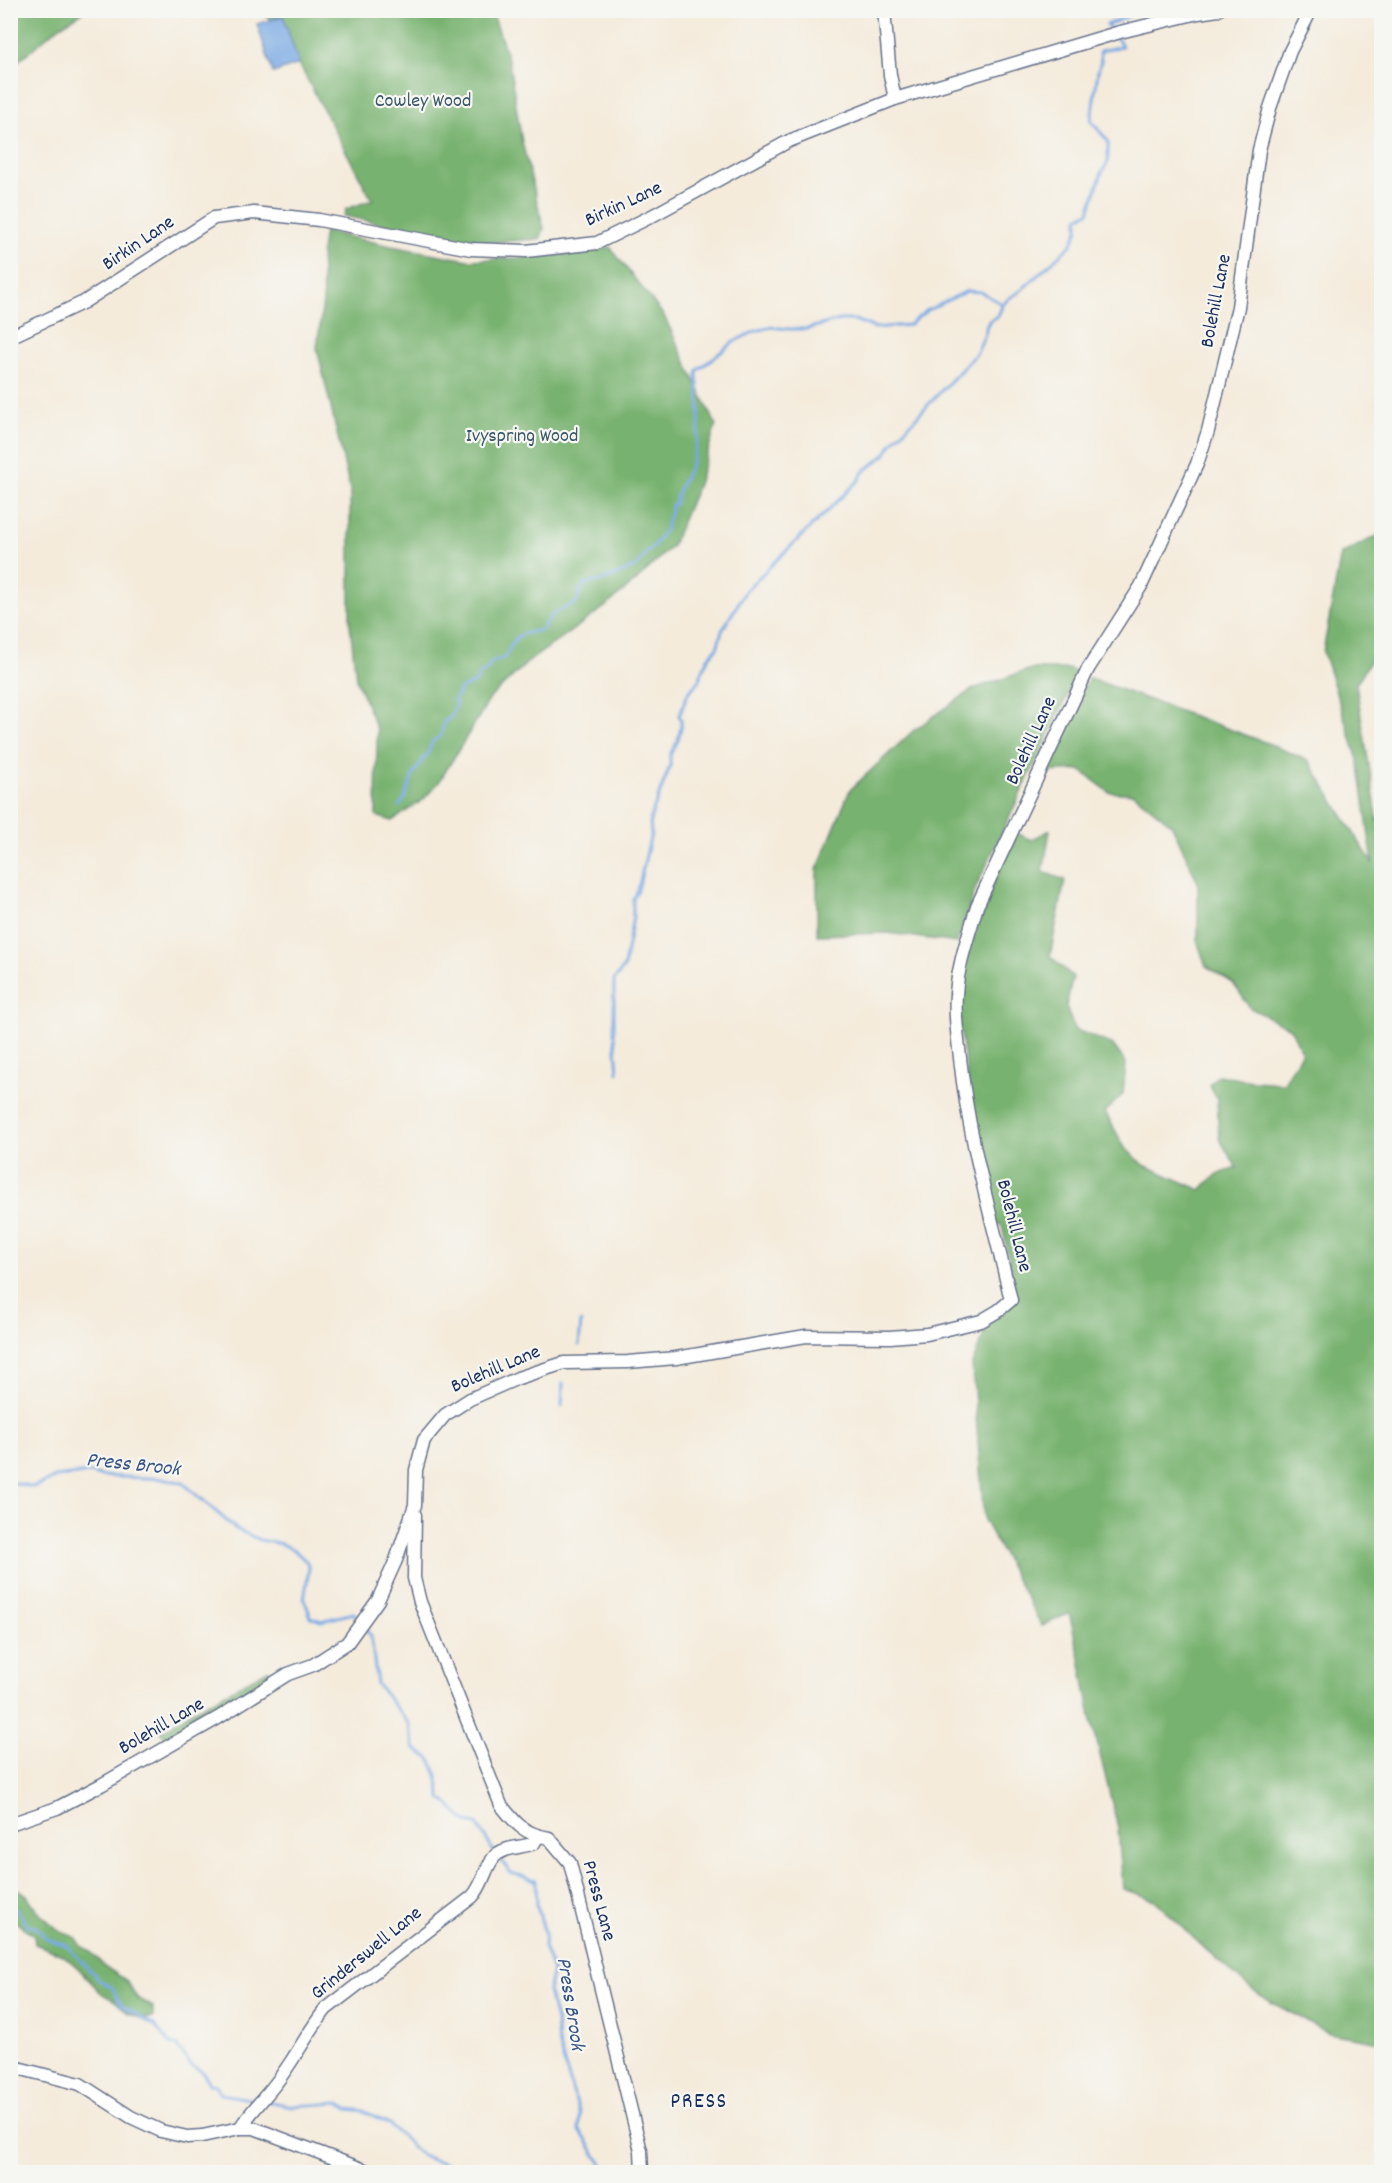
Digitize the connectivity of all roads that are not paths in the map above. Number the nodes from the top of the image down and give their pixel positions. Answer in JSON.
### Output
{"nodes":[{"id":1,"x":884,"y":10,"type":"edge"},
{"id":2,"x":1218,"y":10,"type":"edge"},
{"id":3,"x":1311,"y":10,"type":"edge"},
{"id":4,"x":896,"y":99,"type":"junction"},
{"id":5,"x":10,"y":337,"type":"edge"},
{"id":6,"x":415,"y":1505,"type":"junction"},
{"id":7,"x":10,"y":1824,"type":"edge"},
{"id":8,"x":538,"y":1836,"type":"junction"},
{"id":9,"x":10,"y":2066,"type":"edge"},
{"id":10,"x":240,"y":2128,"type":"junction"},
{"id":11,"x":370,"y":2172,"type":"edge"},
{"id":12,"x":642,"y":2172,"type":"edge"}],
"edges":[{"from":1,"to":4,"type":"street"},
{"from":2,"to":4,"type":"street","name":"Birkin Lane"},
{"from":3,"to":6,"type":"street","name":"Bolehill Lane"},
{"from":4,"to":5,"type":"street","name":"Birkin Lane"},
{"from":6,"to":7,"type":"street","name":"Bolehill Lane"},
{"from":6,"to":8,"type":"street","name":"Press Lane"},
{"from":8,"to":10,"type":"street","name":"Grinderswell Lane"},
{"from":8,"to":12,"type":"street","name":"Press Lane"},
{"from":9,"to":10,"type":"street"},
{"from":10,"to":11,"type":"street"}]}
